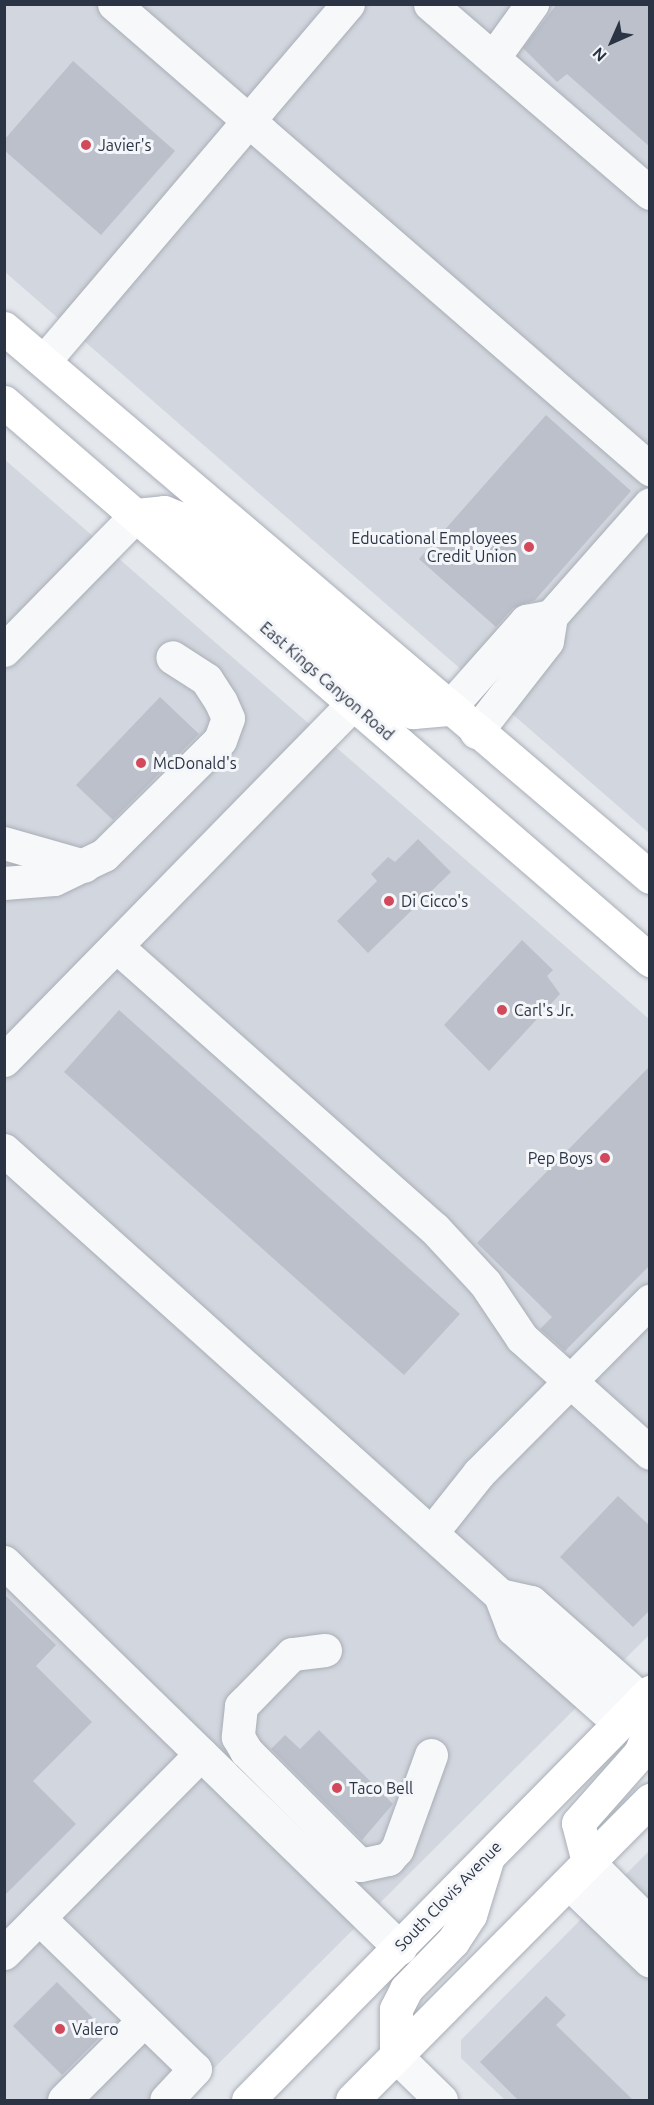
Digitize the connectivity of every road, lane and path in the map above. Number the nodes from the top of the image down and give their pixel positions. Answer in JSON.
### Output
{"nodes":[{"id":1,"x":114,"y":4,"type":"edge"},
{"id":2,"x":348,"y":4,"type":"edge"},
{"id":3,"x":430,"y":4,"type":"edge"},
{"id":4,"x":532,"y":4,"type":"edge"},
{"id":5,"x":493,"y":58,"type":"junction"},
{"id":6,"x":248,"y":121,"type":"junction"},
{"id":7,"x":650,"y":194,"type":"edge"},
{"id":8,"x":4,"y":328,"type":"edge"},
{"id":9,"x":44,"y":361,"type":"junction"},
{"id":10,"x":4,"y":402,"type":"edge"},
{"id":11,"x":650,"y":469,"type":"edge"},
{"id":12,"x":650,"y":504,"type":"edge"},
{"id":13,"x":136,"y":515,"type":"junction"},
{"id":14,"x":551,"y":616,"type":"junction"},
{"id":15,"x":4,"y":650,"type":"edge"},
{"id":16,"x":172,"y":657,"type":"dead end"},
{"id":17,"x":353,"y":703,"type":"junction"},
{"id":18,"x":448,"y":708,"type":"junction"},
{"id":19,"x":476,"y":732,"type":"junction"},
{"id":20,"x":4,"y":843,"type":"edge"},
{"id":21,"x":84,"y":866,"type":"junction"},
{"id":22,"x":650,"y":877,"type":"edge"},
{"id":23,"x":4,"y":883,"type":"edge"},
{"id":24,"x":116,"y":946,"type":"junction"},
{"id":25,"x":650,"y":960,"type":"edge"},
{"id":26,"x":4,"y":1060,"type":"edge"},
{"id":27,"x":4,"y":1150,"type":"edge"},
{"id":28,"x":650,"y":1301,"type":"edge"},
{"id":29,"x":568,"y":1383,"type":"junction"},
{"id":30,"x":650,"y":1453,"type":"edge"},
{"id":31,"x":432,"y":1532,"type":"junction"},
{"id":32,"x":4,"y":1562,"type":"edge"},
{"id":33,"x":500,"y":1595,"type":"junction"},
{"id":34,"x":325,"y":1650,"type":"dead end"},
{"id":35,"x":646,"y":1696,"type":"edge"},
{"id":36,"x":619,"y":1723,"type":"junction"},
{"id":37,"x":201,"y":1754,"type":"junction"},
{"id":38,"x":431,"y":1755,"type":"dead end"},
{"id":39,"x":650,"y":1800,"type":"edge"},
{"id":40,"x":489,"y":1852,"type":"junction"},
{"id":41,"x":579,"y":1873,"type":"junction"},
{"id":42,"x":39,"y":1917,"type":"junction"},
{"id":43,"x":648,"y":1920,"type":"edge"},
{"id":44,"x":399,"y":1948,"type":"junction"},
{"id":45,"x":4,"y":1953,"type":"edge"},
{"id":46,"x":650,"y":1961,"type":"edge"},
{"id":47,"x":144,"y":2020,"type":"junction"},
{"id":48,"x":396,"y":2056,"type":"junction"},
{"id":49,"x":64,"y":2100,"type":"edge"},
{"id":50,"x":166,"y":2100,"type":"edge"},
{"id":51,"x":248,"y":2100,"type":"edge"},
{"id":52,"x":351,"y":2100,"type":"edge"},
{"id":53,"x":441,"y":2100,"type":"edge"}],
"edges":[{"from":1,"to":6,"type":"street"},
{"from":2,"to":6,"type":"street"},
{"from":3,"to":5,"type":"street"},
{"from":4,"to":5,"type":"street"},
{"from":5,"to":7,"type":"street"},
{"from":6,"to":9,"type":"street"},
{"from":6,"to":11,"type":"street"},
{"from":8,"to":9,"type":"main road"},
{"from":9,"to":18,"type":"main road"},
{"from":10,"to":13,"type":"main road","name":"East Kings Canyon Road"},
{"from":12,"to":14,"type":"street"},
{"from":13,"to":15,"type":"street"},
{"from":13,"to":17,"type":"main road","name":"East Kings Canyon Road"},
{"from":13,"to":18,"type":"main road"},
{"from":14,"to":18,"type":"street"},
{"from":14,"to":19,"type":"street"},
{"from":16,"to":21,"type":"street"},
{"from":17,"to":24,"type":"street"},
{"from":17,"to":25,"type":"main road","name":"East Kings Canyon Road"},
{"from":18,"to":19,"type":"main road"},
{"from":19,"to":22,"type":"main road"},
{"from":20,"to":21,"type":"street"},
{"from":21,"to":23,"type":"street"},
{"from":24,"to":26,"type":"street"},
{"from":24,"to":29,"type":"street"},
{"from":27,"to":31,"type":"street"},
{"from":28,"to":29,"type":"street"},
{"from":29,"to":30,"type":"street"},
{"from":29,"to":31,"type":"street"},
{"from":31,"to":33,"type":"street"},
{"from":32,"to":37,"type":"street"},
{"from":33,"to":35,"type":"street"},
{"from":33,"to":36,"type":"street"},
{"from":34,"to":38,"type":"street"},
{"from":35,"to":36,"type":"main road","name":"South Clovis Avenue"},
{"from":35,"to":41,"type":"main road"},
{"from":36,"to":40,"type":"main road","name":"South Clovis Avenue"},
{"from":37,"to":42,"type":"street"},
{"from":37,"to":44,"type":"street"},
{"from":39,"to":41,"type":"main road"},
{"from":40,"to":44,"type":"main road","name":"South Clovis Avenue"},
{"from":40,"to":48,"type":"main road"},
{"from":41,"to":43,"type":"street"},
{"from":41,"to":46,"type":"street"},
{"from":41,"to":48,"type":"main road"},
{"from":42,"to":45,"type":"street"},
{"from":42,"to":47,"type":"street"},
{"from":44,"to":51,"type":"main road","name":"South Clovis Avenue"},
{"from":47,"to":49,"type":"street"},
{"from":47,"to":50,"type":"street"},
{"from":48,"to":52,"type":"main road"},
{"from":48,"to":53,"type":"street"}]}
